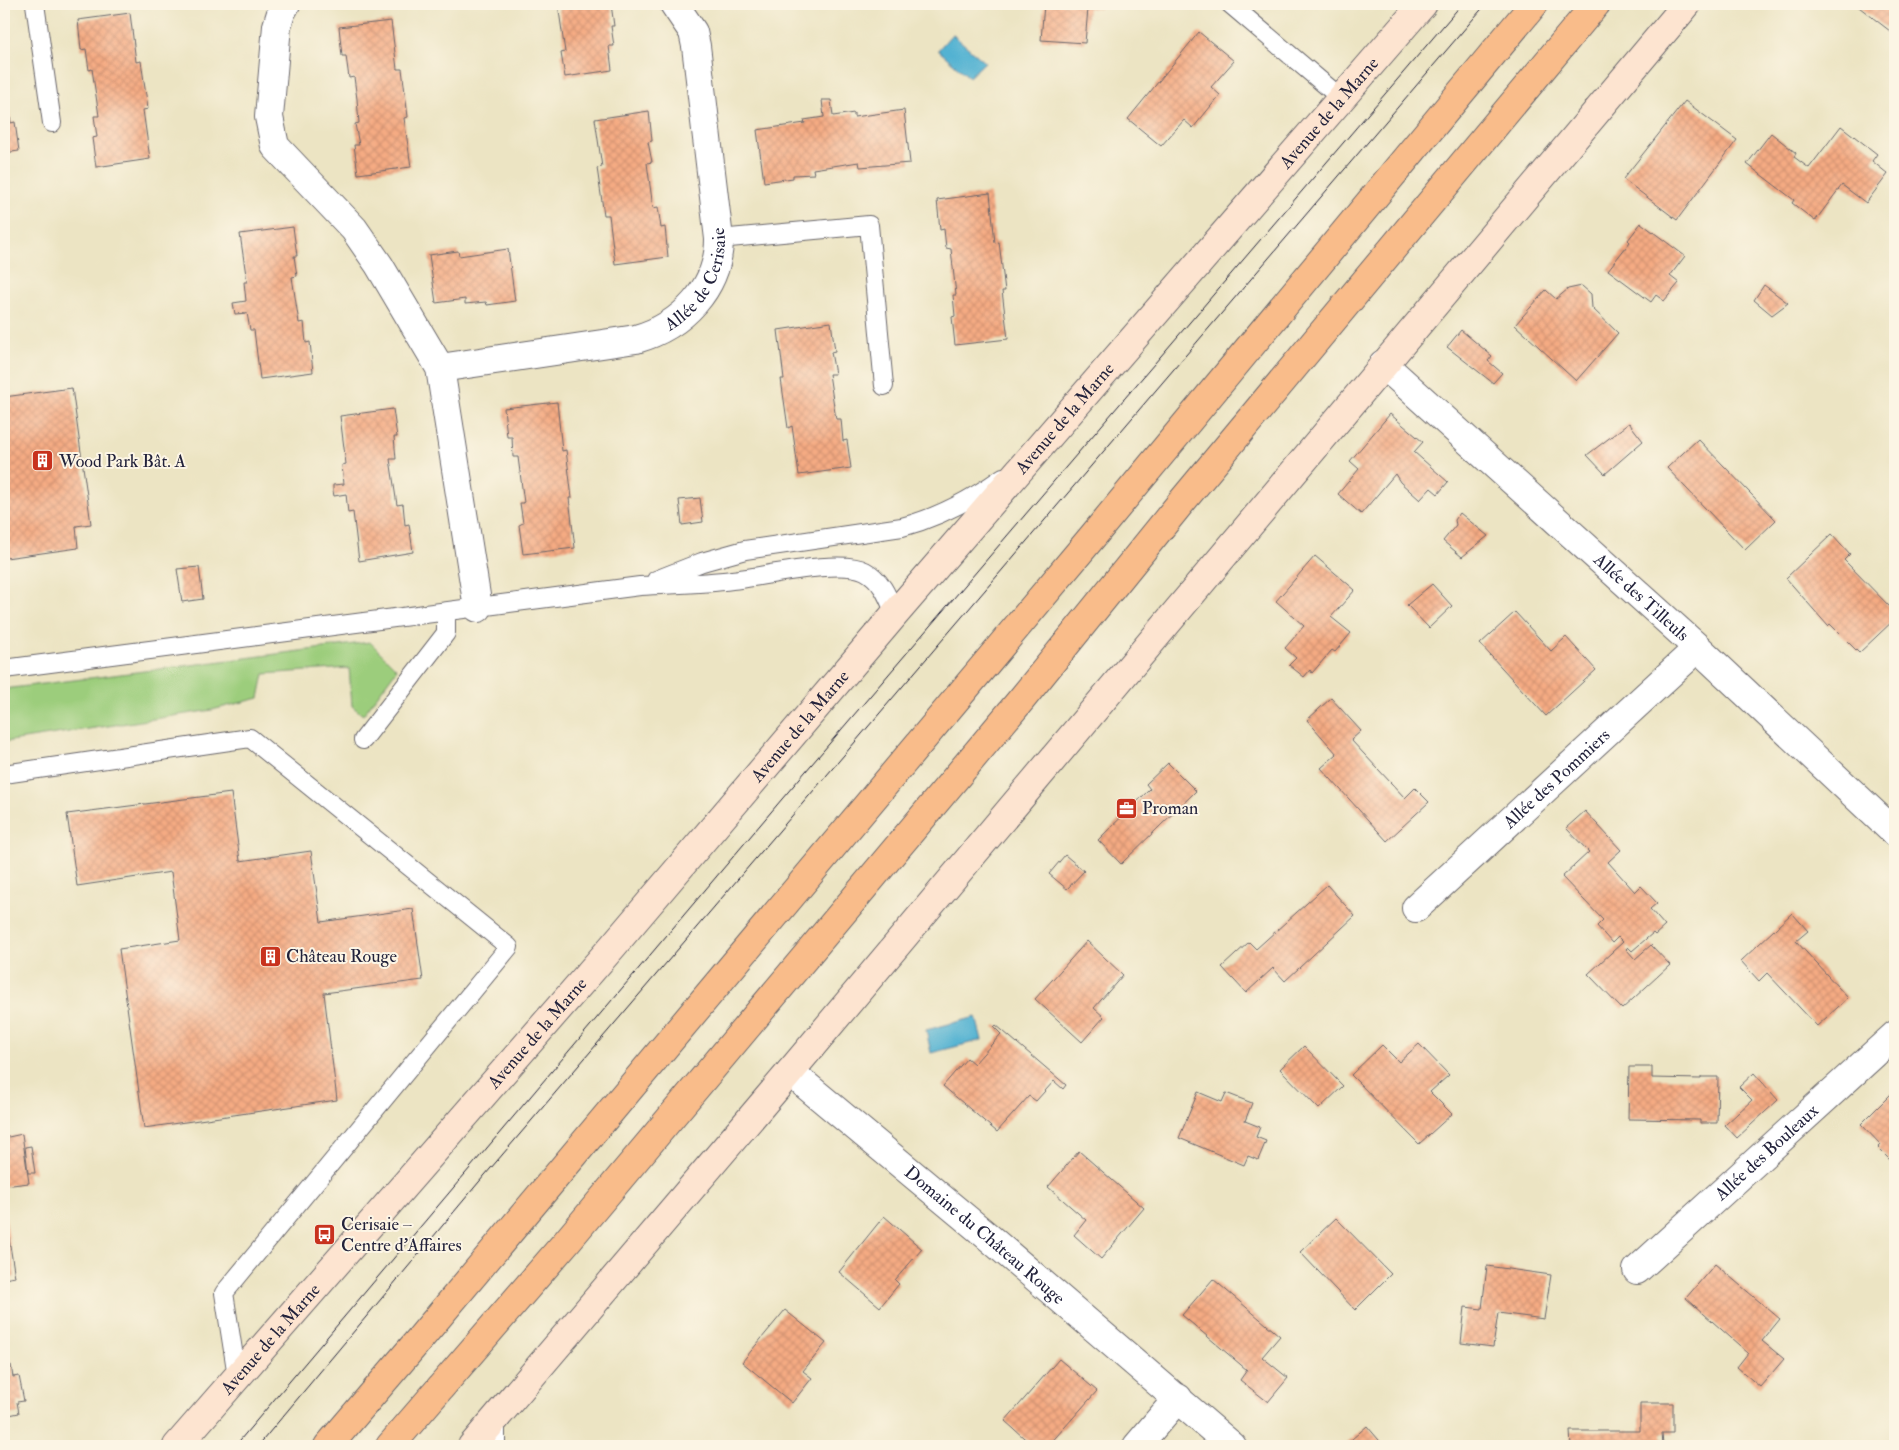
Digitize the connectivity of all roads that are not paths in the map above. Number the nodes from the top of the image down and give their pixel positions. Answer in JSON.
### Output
{"nodes":[{"id":1,"x":35,"y":4,"type":"edge"},
{"id":2,"x":286,"y":4,"type":"edge"},
{"id":3,"x":674,"y":4,"type":"edge"},
{"id":4,"x":1230,"y":4,"type":"edge"},
{"id":5,"x":1423,"y":4,"type":"edge"},
{"id":6,"x":1534,"y":4,"type":"edge"},
{"id":7,"x":1596,"y":4,"type":"edge"},
{"id":8,"x":1687,"y":4,"type":"edge"},
{"id":9,"x":1342,"y":99,"type":"junction"},
{"id":10,"x":52,"y":123,"type":"dead end"},
{"id":11,"x":719,"y":239,"type":"junction"},
{"id":12,"x":1383,"y":364,"type":"junction"},
{"id":13,"x":440,"y":368,"type":"junction"},
{"id":14,"x":884,"y":386,"type":"dead end"},
{"id":15,"x":1030,"y":458,"type":"junction"},
{"id":16,"x":640,"y":586,"type":"junction"},
{"id":17,"x":478,"y":608,"type":"junction"},
{"id":18,"x":446,"y":613,"type":"junction"},
{"id":19,"x":895,"y":614,"type":"junction"},
{"id":20,"x":1698,"y":648,"type":"junction"},
{"id":21,"x":4,"y":669,"type":"edge"},
{"id":22,"x":363,"y":740,"type":"dead end"},
{"id":23,"x":4,"y":774,"type":"edge"},
{"id":24,"x":1895,"y":833,"type":"edge"},
{"id":25,"x":1416,"y":908,"type":"dead end"},
{"id":26,"x":1895,"y":1035,"type":"edge"},
{"id":27,"x":790,"y":1072,"type":"junction"},
{"id":28,"x":1637,"y":1270,"type":"dead end"},
{"id":29,"x":237,"y":1376,"type":"junction"},
{"id":30,"x":1178,"y":1398,"type":"junction"},
{"id":31,"x":496,"y":1418,"type":"junction"},
{"id":32,"x":177,"y":1446,"type":"edge"},
{"id":33,"x":328,"y":1446,"type":"edge"},
{"id":34,"x":390,"y":1446,"type":"edge"},
{"id":35,"x":472,"y":1446,"type":"edge"},
{"id":36,"x":496,"y":1446,"type":"edge"},
{"id":37,"x":1137,"y":1446,"type":"edge"},
{"id":38,"x":1232,"y":1446,"type":"edge"}],
"edges":[{"from":1,"to":10,"type":"lane"},
{"from":2,"to":13,"type":"street"},
{"from":3,"to":11,"type":"street","name":"Allée de Cerisaie"},
{"from":4,"to":9,"type":"lane"},
{"from":5,"to":9,"type":"street","name":"Avenue de la Marne"},
{"from":6,"to":33,"type":"main road"},
{"from":7,"to":34,"type":"main road"},
{"from":8,"to":12,"type":"street"},
{"from":9,"to":15,"type":"street","name":"Avenue de la Marne"},
{"from":11,"to":13,"type":"street","name":"Allée de Cerisaie"},
{"from":11,"to":14,"type":"lane"},
{"from":12,"to":20,"type":"street","name":"Allée des Tilleuls"},
{"from":12,"to":27,"type":"street"},
{"from":13,"to":17,"type":"street"},
{"from":15,"to":16,"type":"lane"},
{"from":15,"to":19,"type":"street","name":"Avenue de la Marne"},
{"from":16,"to":17,"type":"lane"},
{"from":16,"to":19,"type":"lane"},
{"from":17,"to":18,"type":"lane"},
{"from":18,"to":21,"type":"lane"},
{"from":18,"to":22,"type":"lane"},
{"from":19,"to":29,"type":"street","name":"Avenue de la Marne"},
{"from":20,"to":24,"type":"street","name":"Allée des Tilleuls"},
{"from":20,"to":25,"type":"street","name":"Allée des Pommiers"},
{"from":23,"to":29,"type":"lane"},
{"from":26,"to":28,"type":"street","name":"Allée des Bouleaux"},
{"from":27,"to":30,"type":"street","name":"Domaine du Château Rouge"},
{"from":27,"to":31,"type":"street"},
{"from":29,"to":32,"type":"street","name":"Avenue de la Marne"},
{"from":30,"to":37,"type":"street"},
{"from":30,"to":38,"type":"street","name":"Domaine du Château Rouge"},
{"from":31,"to":35,"type":"street"},
{"from":31,"to":36,"type":"lane"}]}
